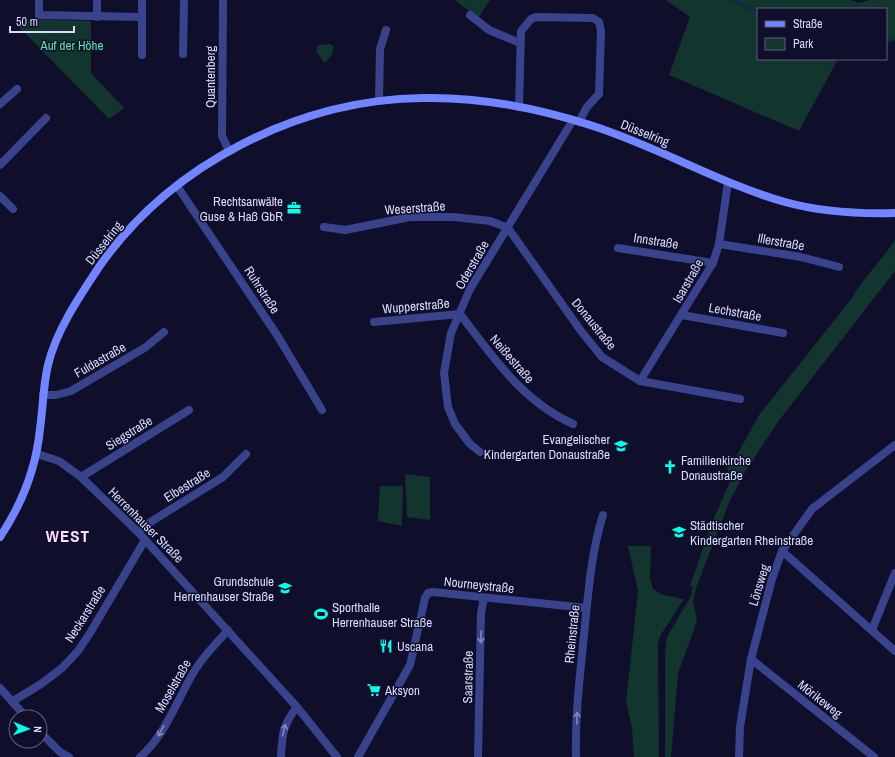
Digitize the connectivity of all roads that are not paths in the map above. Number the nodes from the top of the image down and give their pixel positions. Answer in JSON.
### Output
{"nodes":[{"id":1,"x":39,"y":0,"type":"edge"},
{"id":2,"x":97,"y":0,"type":"edge"},
{"id":3,"x":142,"y":0,"type":"edge"},
{"id":4,"x":184,"y":0,"type":"edge"},
{"id":5,"x":223,"y":0,"type":"edge"},
{"id":6,"x":470,"y":15,"type":"dead end"},
{"id":7,"x":97,"y":16,"type":"junction"},
{"id":8,"x":142,"y":17,"type":"junction"},
{"id":9,"x":386,"y":30,"type":"dead end"},
{"id":10,"x":520,"y":43,"type":"junction"},
{"id":11,"x":183,"y":54,"type":"dead end"},
{"id":12,"x":142,"y":55,"type":"dead end"},
{"id":13,"x":17,"y":89,"type":"dead end"},
{"id":14,"x":380,"y":101,"type":"junction"},
{"id":15,"x":0,"y":104,"type":"edge"},
{"id":16,"x":519,"y":107,"type":"junction"},
{"id":17,"x":46,"y":118,"type":"dead end"},
{"id":18,"x":576,"y":121,"type":"junction"},
{"id":19,"x":229,"y":151,"type":"junction"},
{"id":20,"x":0,"y":165,"type":"edge"},
{"id":21,"x":728,"y":182,"type":"junction"},
{"id":22,"x":177,"y":186,"type":"junction"},
{"id":23,"x":0,"y":196,"type":"edge"},
{"id":24,"x":13,"y":209,"type":"dead end"},
{"id":25,"x":895,"y":212,"type":"edge"},
{"id":26,"x":324,"y":227,"type":"dead end"},
{"id":27,"x":508,"y":228,"type":"junction"},
{"id":28,"x":719,"y":244,"type":"junction"},
{"id":29,"x":618,"y":248,"type":"dead end"},
{"id":30,"x":713,"y":263,"type":"junction"},
{"id":31,"x":839,"y":267,"type":"dead end"},
{"id":32,"x":460,"y":314,"type":"junction"},
{"id":33,"x":682,"y":315,"type":"junction"},
{"id":34,"x":374,"y":322,"type":"dead end"},
{"id":35,"x":164,"y":332,"type":"dead end"},
{"id":36,"x":783,"y":333,"type":"dead end"},
{"id":37,"x":640,"y":381,"type":"junction"},
{"id":38,"x":44,"y":395,"type":"junction"},
{"id":39,"x":740,"y":399,"type":"dead end"},
{"id":40,"x":189,"y":410,"type":"dead end"},
{"id":41,"x":322,"y":410,"type":"dead end"},
{"id":42,"x":573,"y":424,"type":"dead end"},
{"id":43,"x":895,"y":445,"type":"edge"},
{"id":44,"x":480,"y":452,"type":"dead end"},
{"id":45,"x":37,"y":454,"type":"junction"},
{"id":46,"x":246,"y":454,"type":"dead end"},
{"id":47,"x":81,"y":477,"type":"junction"},
{"id":48,"x":603,"y":514,"type":"dead end"},
{"id":49,"x":138,"y":532,"type":"junction"},
{"id":50,"x":0,"y":537,"type":"edge"},
{"id":51,"x":145,"y":540,"type":"junction"},
{"id":52,"x":782,"y":551,"type":"junction"},
{"id":53,"x":895,"y":573,"type":"edge"},
{"id":54,"x":484,"y":598,"type":"junction"},
{"id":55,"x":586,"y":608,"type":"junction"},
{"id":56,"x":228,"y":630,"type":"junction"},
{"id":57,"x":872,"y":630,"type":"junction"},
{"id":58,"x":895,"y":651,"type":"edge"},
{"id":59,"x":751,"y":659,"type":"junction"},
{"id":60,"x":0,"y":688,"type":"edge"},
{"id":61,"x":12,"y":701,"type":"junction"},
{"id":62,"x":298,"y":707,"type":"junction"},
{"id":63,"x":19,"y":709,"type":"edge"},
{"id":64,"x":48,"y":740,"type":"edge"},
{"id":65,"x":69,"y":757,"type":"edge"},
{"id":66,"x":140,"y":757,"type":"edge"},
{"id":67,"x":281,"y":757,"type":"edge"},
{"id":68,"x":337,"y":757,"type":"edge"},
{"id":69,"x":358,"y":757,"type":"edge"},
{"id":70,"x":478,"y":757,"type":"edge"},
{"id":71,"x":576,"y":757,"type":"edge"},
{"id":72,"x":739,"y":757,"type":"edge"},
{"id":73,"x":874,"y":757,"type":"edge"}],
"edges":[{"from":1,"to":7,"type":"street"},
{"from":2,"to":7,"type":"street"},
{"from":3,"to":8,"type":"street"},
{"from":4,"to":11,"type":"street","name":"Quantenberg"},
{"from":5,"to":19,"type":"street","name":"Quantenberg"},
{"from":6,"to":10,"type":"street"},
{"from":7,"to":8,"type":"street"},
{"from":8,"to":12,"type":"street"},
{"from":9,"to":14,"type":"street"},
{"from":10,"to":16,"type":"street"},
{"from":10,"to":18,"type":"street"},
{"from":13,"to":15,"type":"street"},
{"from":14,"to":16,"type":"street","name":"Düsselring"},
{"from":14,"to":19,"type":"street","name":"Düsselring"},
{"from":16,"to":18,"type":"street","name":"Düsselring"},
{"from":17,"to":20,"type":"street"},
{"from":18,"to":21,"type":"street","name":"Düsselring"},
{"from":18,"to":27,"type":"street","name":"Oderstraße"},
{"from":19,"to":22,"type":"street","name":"Düsselring"},
{"from":21,"to":25,"type":"street","name":"Düsselring"},
{"from":21,"to":28,"type":"street","name":"Isarstraße"},
{"from":22,"to":38,"type":"street","name":"Düsselring"},
{"from":22,"to":41,"type":"street","name":"Ruhrstraße"},
{"from":23,"to":24,"type":"street"},
{"from":26,"to":27,"type":"street","name":"Weserstraße"},
{"from":27,"to":32,"type":"street","name":"Oderstraße"},
{"from":27,"to":37,"type":"street","name":"Donaustraße"},
{"from":28,"to":30,"type":"street","name":"Isarstraße"},
{"from":28,"to":31,"type":"street","name":"Illerstraße"},
{"from":29,"to":30,"type":"street","name":"Innstraße"},
{"from":30,"to":33,"type":"street","name":"Isarstraße"},
{"from":32,"to":34,"type":"street","name":"Wupperstraße"},
{"from":32,"to":42,"type":"street","name":"Neißestraße"},
{"from":32,"to":44,"type":"street","name":"Oderstraße"},
{"from":33,"to":36,"type":"street","name":"Lechstraße"},
{"from":33,"to":37,"type":"street","name":"Isarstraße"},
{"from":35,"to":38,"type":"street","name":"Fuldastraße"},
{"from":37,"to":39,"type":"street","name":"Donaustraße"},
{"from":38,"to":45,"type":"street","name":"Düsselring"},
{"from":40,"to":47,"type":"street","name":"Siegstraße"},
{"from":43,"to":52,"type":"street","name":"Lönsweg"},
{"from":45,"to":47,"type":"street","name":"Herrenhauser Straße"},
{"from":45,"to":50,"type":"street","name":"Düsselring"},
{"from":46,"to":49,"type":"street","name":"Elbestraße"},
{"from":47,"to":49,"type":"street","name":"Herrenhauser Straße"},
{"from":48,"to":55,"type":"street","name":"Rheinstraße"},
{"from":49,"to":51,"type":"street","name":"Herrenhauser Straße"},
{"from":51,"to":56,"type":"street","name":"Herrenhauser Straße"},
{"from":51,"to":61,"type":"street","name":"Neckarstraße"},
{"from":52,"to":57,"type":"street"},
{"from":52,"to":59,"type":"street","name":"Lönsweg"},
{"from":53,"to":57,"type":"street"},
{"from":54,"to":55,"type":"street","name":"Nourneystraße"},
{"from":54,"to":69,"type":"street","name":"Nourneystraße"},
{"from":54,"to":70,"type":"street","name":"Saarstraße","one_way":true},
{"from":71,"to":55,"type":"street","name":"Rheinstraße","one_way":true},
{"from":56,"to":62,"type":"street","name":"Herrenhauser Straße"},
{"from":56,"to":66,"type":"street","name":"Moselstraße","one_way":true},
{"from":57,"to":58,"type":"street"},
{"from":59,"to":72,"type":"street","name":"Lönsweg"},
{"from":59,"to":73,"type":"street","name":"Mörikeweg"},
{"from":60,"to":61,"type":"street"},
{"from":61,"to":63,"type":"street"},
{"from":67,"to":62,"type":"street","one_way":true},
{"from":62,"to":68,"type":"street","name":"Herrenhauser Straße"},
{"from":64,"to":65,"type":"street"}]}
